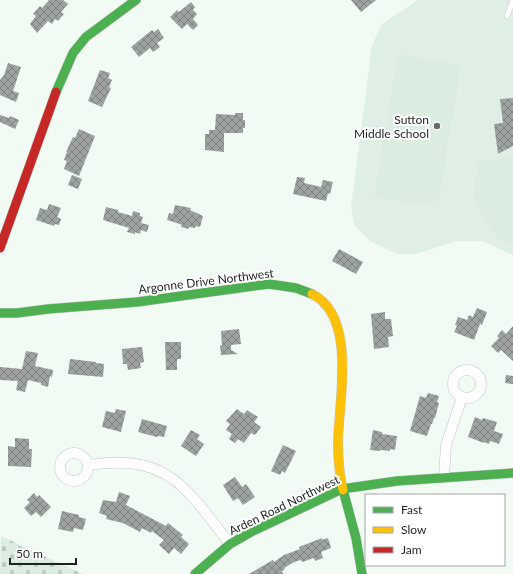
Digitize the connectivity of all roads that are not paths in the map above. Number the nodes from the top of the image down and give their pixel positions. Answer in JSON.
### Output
{"nodes":[{"id":1,"x":136,"y":0,"type":"edge"},
{"id":2,"x":513,"y":0,"type":"edge"},
{"id":3,"x":507,"y":16,"type":"dead end"},
{"id":4,"x":0,"y":248,"type":"edge"},
{"id":5,"x":0,"y":313,"type":"edge"},
{"id":6,"x":462,"y":397,"type":"dead end"},
{"id":7,"x":89,"y":465,"type":"dead end"},
{"id":8,"x":513,"y":473,"type":"edge"},
{"id":9,"x":444,"y":477,"type":"junction"},
{"id":10,"x":342,"y":489,"type":"junction"},
{"id":11,"x":230,"y":544,"type":"junction"},
{"id":12,"x":195,"y":574,"type":"edge"},
{"id":13,"x":362,"y":574,"type":"edge"}],
"edges":[{"from":1,"to":4,"type":"street"},
{"from":2,"to":3,"type":"lane"},
{"from":5,"to":10,"type":"street","name":"Argonne Drive Northwest"},
{"from":6,"to":9,"type":"street"},
{"from":7,"to":11,"type":"street"},
{"from":8,"to":9,"type":"street","name":"Arden Road Northwest"},
{"from":9,"to":10,"type":"street","name":"Arden Road Northwest"},
{"from":10,"to":11,"type":"street","name":"Arden Road Northwest"},
{"from":10,"to":13,"type":"street","name":"Argonne Drive Northwest"},
{"from":11,"to":12,"type":"street","name":"Arden Road Northwest"}]}
